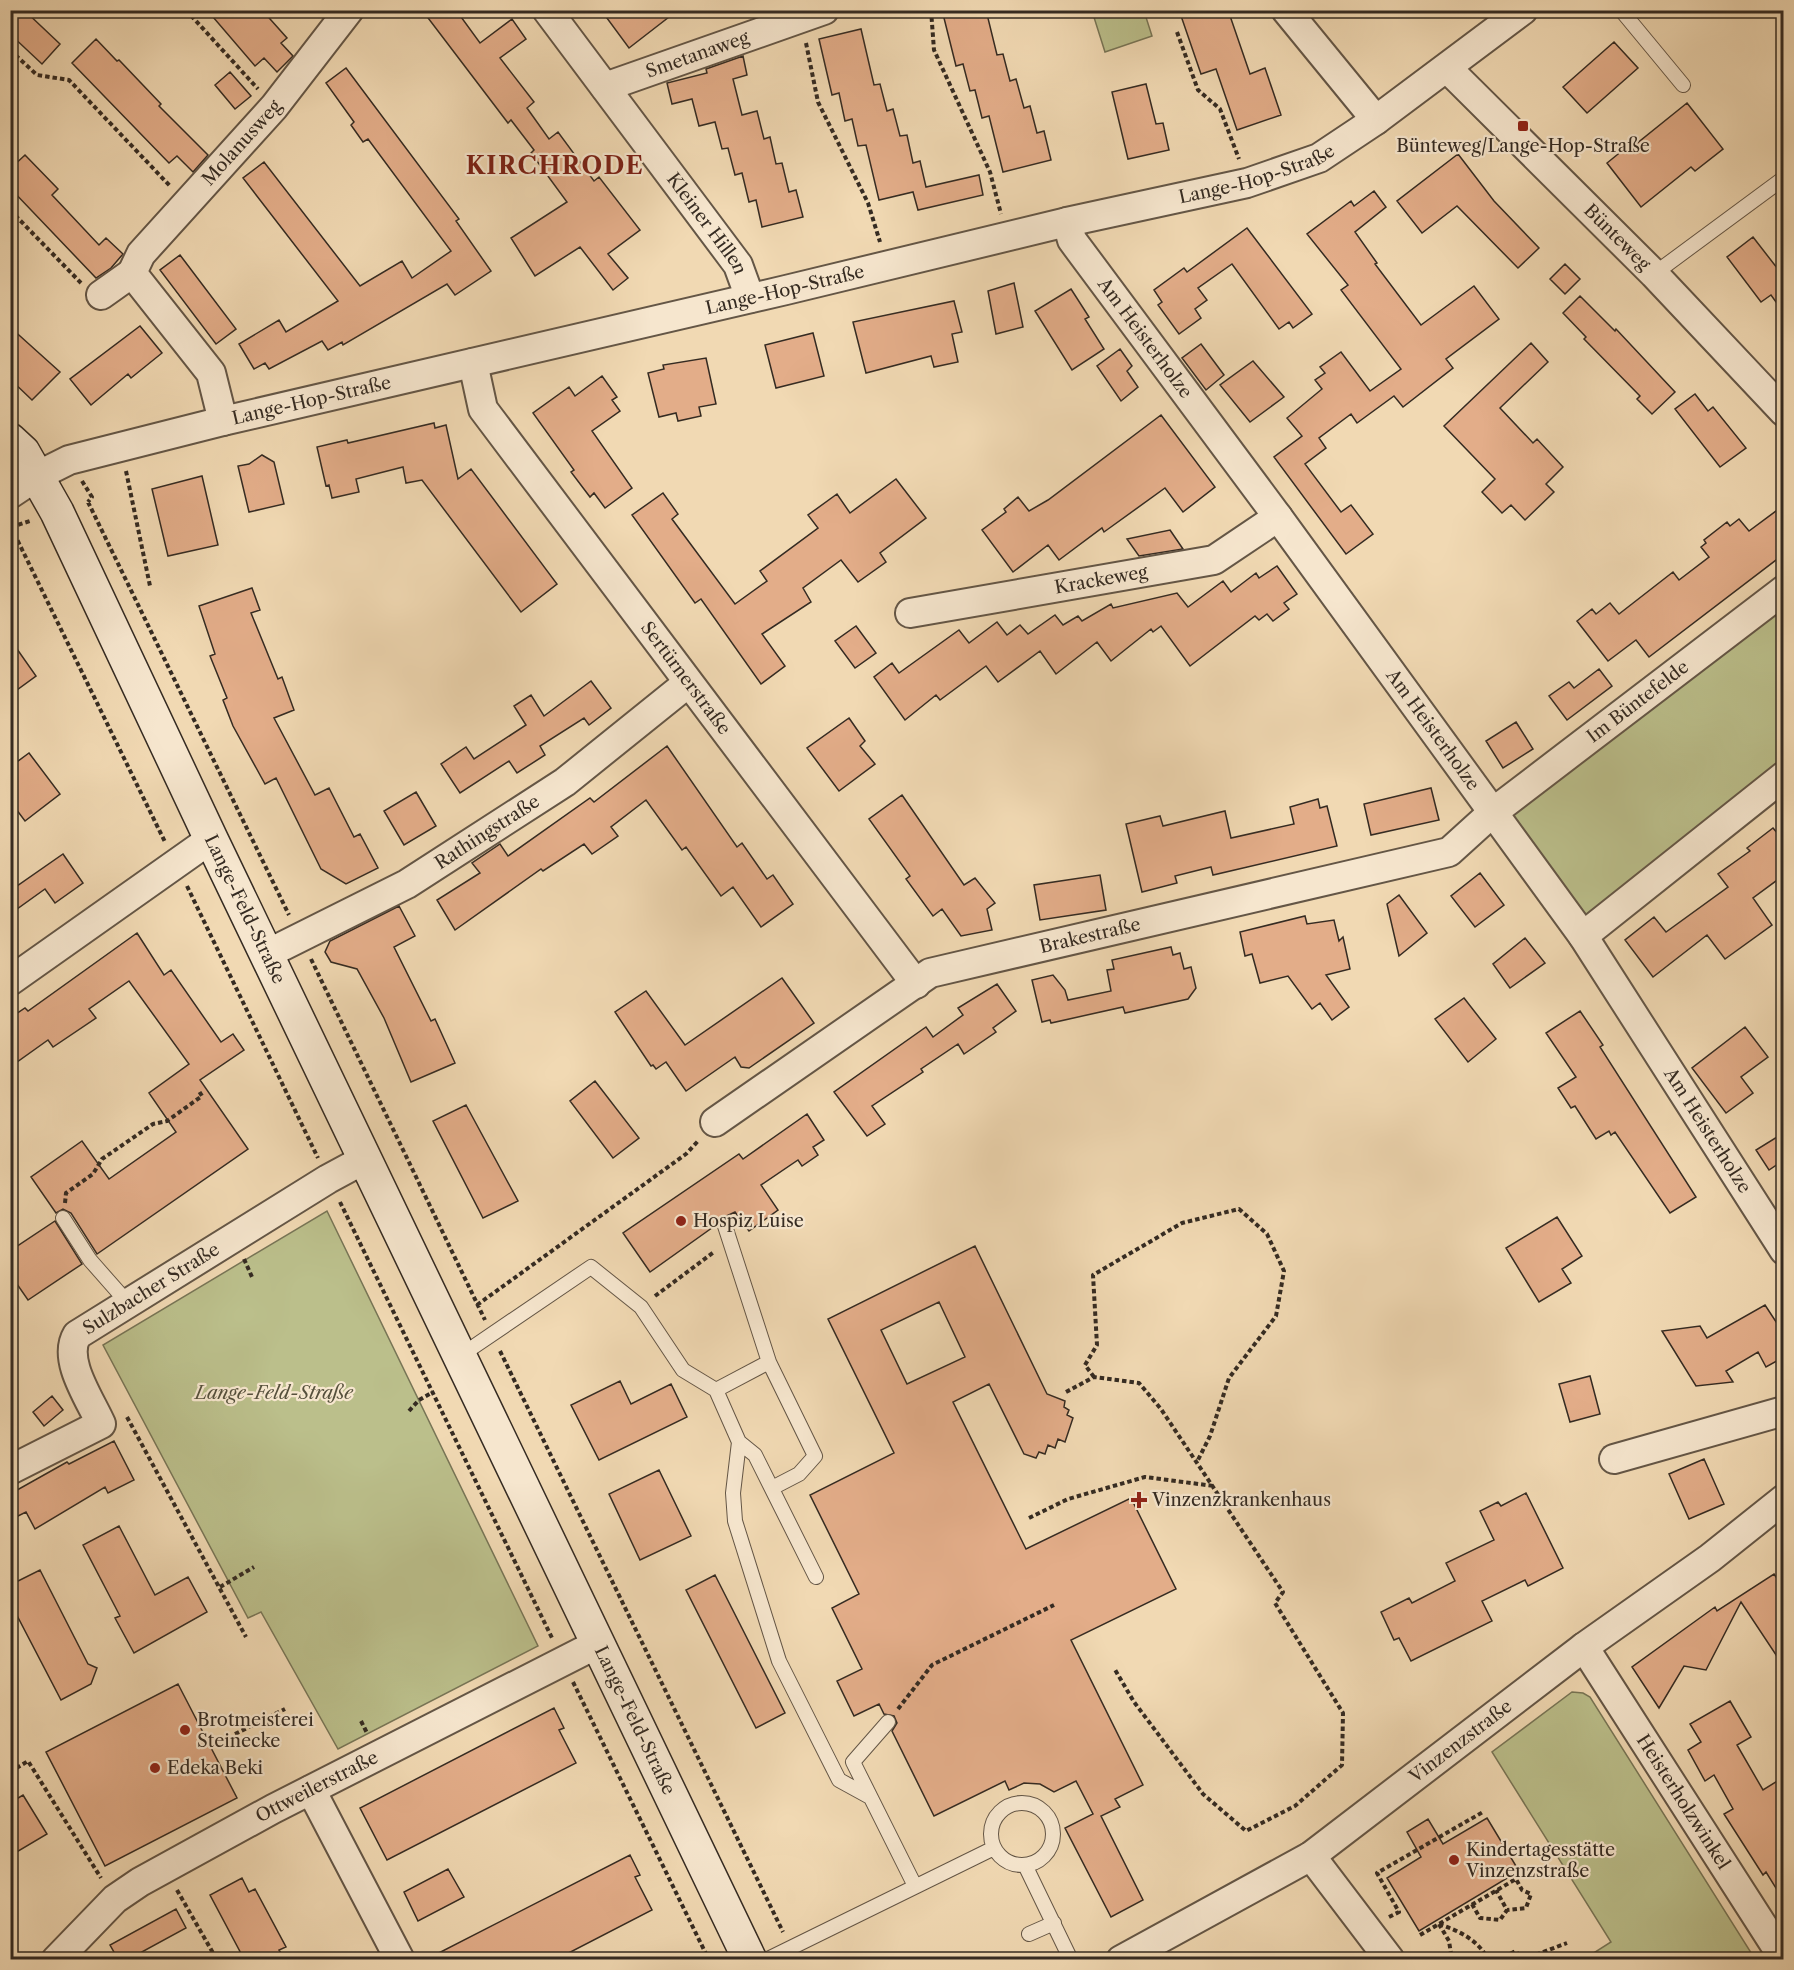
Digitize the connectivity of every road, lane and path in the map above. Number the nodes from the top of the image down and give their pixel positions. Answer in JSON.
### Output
{"nodes":[{"id":1,"x":186,"y":10,"type":"edge"},
{"id":2,"x":349,"y":10,"type":"edge"},
{"id":3,"x":547,"y":10,"type":"edge"},
{"id":4,"x":931,"y":10,"type":"edge"},
{"id":5,"x":1286,"y":10,"type":"edge"},
{"id":6,"x":1523,"y":10,"type":"edge"},
{"id":7,"x":1621,"y":10,"type":"edge"},
{"id":8,"x":813,"y":14,"type":"edge"},
{"id":9,"x":1177,"y":32,"type":"dead end"},
{"id":10,"x":10,"y":50,"type":"edge"},
{"id":11,"x":1447,"y":68,"type":"junction"},
{"id":12,"x":1683,"y":85,"type":"dead end"},
{"id":13,"x":605,"y":87,"type":"junction"},
{"id":14,"x":274,"y":107,"type":"junction"},
{"id":15,"x":1376,"y":120,"type":"junction"},
{"id":16,"x":1784,"y":178,"type":"edge"},
{"id":17,"x":1247,"y":183,"type":"junction"},
{"id":18,"x":187,"y":203,"type":"junction"},
{"id":19,"x":10,"y":210,"type":"edge"},
{"id":20,"x":1066,"y":222,"type":"junction"},
{"id":21,"x":1007,"y":238,"type":"junction"},
{"id":22,"x":887,"y":266,"type":"junction"},
{"id":23,"x":132,"y":273,"type":"junction"},
{"id":24,"x":1654,"y":274,"type":"junction"},
{"id":25,"x":101,"y":295,"type":"joint"},
{"id":26,"x":750,"y":298,"type":"junction"},
{"id":27,"x":473,"y":363,"type":"junction"},
{"id":28,"x":1784,"y":412,"type":"edge"},
{"id":29,"x":223,"y":421,"type":"junction"},
{"id":30,"x":10,"y":440,"type":"edge"},
{"id":31,"x":121,"y":447,"type":"junction"},
{"id":32,"x":37,"y":476,"type":"junction"},
{"id":33,"x":10,"y":494,"type":"edge"},
{"id":34,"x":88,"y":502,"type":"dead end"},
{"id":35,"x":1278,"y":517,"type":"junction"},
{"id":36,"x":11,"y":527,"type":"edge"},
{"id":37,"x":150,"y":586,"type":"dead end"},
{"id":38,"x":1784,"y":590,"type":"edge"},
{"id":39,"x":910,"y":613,"type":"dead end"},
{"id":40,"x":688,"y":683,"type":"junction"},
{"id":41,"x":1784,"y":776,"type":"edge"},
{"id":42,"x":1492,"y":813,"type":"junction"},
{"id":43,"x":211,"y":839,"type":"junction"},
{"id":44,"x":177,"y":864,"type":"junction"},
{"id":45,"x":1583,"y":936,"type":"junction"},
{"id":46,"x":301,"y":939,"type":"junction"},
{"id":47,"x":267,"y":954,"type":"junction"},
{"id":48,"x":10,"y":981,"type":"edge"},
{"id":49,"x":916,"y":984,"type":"junction"},
{"id":50,"x":199,"y":1091,"type":"dead end"},
{"id":51,"x":715,"y":1122,"type":"joint"},
{"id":52,"x":365,"y":1159,"type":"junction"},
{"id":53,"x":328,"y":1179,"type":"junction"},
{"id":54,"x":63,"y":1218,"type":"joint"},
{"id":55,"x":724,"y":1226,"type":"dead end"},
{"id":56,"x":729,"y":1241,"type":"junction"},
{"id":57,"x":1784,"y":1251,"type":"edge"},
{"id":58,"x":127,"y":1302,"type":"junction"},
{"id":59,"x":477,"y":1305,"type":"junction"},
{"id":60,"x":640,"y":1306,"type":"junction"},
{"id":61,"x":492,"y":1333,"type":"junction"},
{"id":62,"x":460,"y":1356,"type":"junction"},
{"id":63,"x":769,"y":1362,"type":"junction"},
{"id":64,"x":1094,"y":1377,"type":"junction"},
{"id":65,"x":716,"y":1390,"type":"junction"},
{"id":66,"x":433,"y":1392,"type":"junction"},
{"id":67,"x":1066,"y":1392,"type":"dead end"},
{"id":68,"x":409,"y":1410,"type":"dead end"},
{"id":69,"x":1784,"y":1411,"type":"edge"},
{"id":70,"x":100,"y":1424,"type":"junction"},
{"id":71,"x":739,"y":1443,"type":"junction"},
{"id":72,"x":1614,"y":1459,"type":"dead end"},
{"id":73,"x":1197,"y":1462,"type":"junction"},
{"id":74,"x":10,"y":1470,"type":"edge"},
{"id":75,"x":1214,"y":1487,"type":"junction"},
{"id":76,"x":772,"y":1488,"type":"junction"},
{"id":77,"x":1784,"y":1498,"type":"edge"},
{"id":78,"x":1029,"y":1518,"type":"dead end"},
{"id":79,"x":254,"y":1568,"type":"dead end"},
{"id":80,"x":816,"y":1577,"type":"dead end"},
{"id":81,"x":220,"y":1587,"type":"junction"},
{"id":82,"x":1054,"y":1605,"type":"dead end"},
{"id":83,"x":246,"y":1637,"type":"dead end"},
{"id":84,"x":599,"y":1643,"type":"junction"},
{"id":85,"x":1584,"y":1647,"type":"junction"},
{"id":86,"x":563,"y":1661,"type":"junction"},
{"id":87,"x":1114,"y":1668,"type":"dead end"},
{"id":88,"x":285,"y":1709,"type":"dead end"},
{"id":89,"x":888,"y":1722,"type":"joint"},
{"id":90,"x":235,"y":1734,"type":"dead end"},
{"id":91,"x":10,"y":1772,"type":"edge"},
{"id":92,"x":311,"y":1790,"type":"junction"},
{"id":93,"x":870,"y":1797,"type":"junction"},
{"id":94,"x":1483,"y":1812,"type":"dead end"},
{"id":95,"x":994,"y":1848,"type":"junction"},
{"id":96,"x":1311,"y":1856,"type":"junction"},
{"id":97,"x":1405,"y":1857,"type":"junction"},
{"id":98,"x":1410,"y":1864,"type":"dead end"},
{"id":99,"x":1025,"y":1865,"type":"junction"},
{"id":100,"x":165,"y":1868,"type":"junction"},
{"id":101,"x":915,"y":1886,"type":"junction"},
{"id":102,"x":1496,"y":1890,"type":"junction"},
{"id":103,"x":115,"y":1899,"type":"junction"},
{"id":104,"x":1472,"y":1904,"type":"junction"},
{"id":105,"x":1507,"y":1910,"type":"junction"},
{"id":106,"x":1054,"y":1923,"type":"junction"},
{"id":107,"x":1438,"y":1924,"type":"junction"},
{"id":108,"x":1367,"y":1930,"type":"junction"},
{"id":109,"x":1029,"y":1934,"type":"dead end"},
{"id":110,"x":1420,"y":1935,"type":"dead end"},
{"id":111,"x":1567,"y":1942,"type":"dead end"},
{"id":112,"x":791,"y":1947,"type":"junction"},
{"id":113,"x":56,"y":1959,"type":"edge"},
{"id":114,"x":217,"y":1959,"type":"edge"},
{"id":115,"x":400,"y":1959,"type":"edge"},
{"id":116,"x":708,"y":1959,"type":"edge"},
{"id":117,"x":750,"y":1959,"type":"edge"},
{"id":118,"x":766,"y":1959,"type":"edge"},
{"id":119,"x":1071,"y":1959,"type":"edge"},
{"id":120,"x":1121,"y":1959,"type":"edge"},
{"id":121,"x":1390,"y":1959,"type":"edge"},
{"id":122,"x":1452,"y":1959,"type":"edge"},
{"id":123,"x":1488,"y":1959,"type":"edge"},
{"id":124,"x":1497,"y":1959,"type":"edge"},
{"id":125,"x":1522,"y":1959,"type":"edge"},
{"id":126,"x":1784,"y":1959,"type":"edge"}],
"edges":[{"from":1,"to":14,"type":"path"},
{"from":2,"to":14,"type":"street","name":"Molanusweg"},
{"from":3,"to":13,"type":"street","name":"Kleiner Hillen"},
{"from":4,"to":21,"type":"path"},
{"from":5,"to":15,"type":"street"},
{"from":6,"to":11,"type":"street","name":"Lange-Hop-Straße"},
{"from":7,"to":12,"type":"lane"},
{"from":8,"to":13,"type":"street","name":"Smetanaweg"},
{"from":8,"to":22,"type":"path"},
{"from":9,"to":17,"type":"path"},
{"from":10,"to":18,"type":"path"},
{"from":11,"to":15,"type":"street","name":"Lange-Hop-Straße"},
{"from":11,"to":24,"type":"street","name":"Bünteweg"},
{"from":13,"to":26,"type":"street","name":"Kleiner Hillen"},
{"from":14,"to":18,"type":"street","name":"Molanusweg"},
{"from":15,"to":17,"type":"street","name":"Lange-Hop-Straße"},
{"from":16,"to":24,"type":"lane"},
{"from":17,"to":20,"type":"street","name":"Lange-Hop-Straße"},
{"from":18,"to":23,"type":"street","name":"Molanusweg"},
{"from":19,"to":25,"type":"path"},
{"from":20,"to":21,"type":"street","name":"Lange-Hop-Straße"},
{"from":20,"to":35,"type":"street","name":"Am Heisterholze"},
{"from":21,"to":22,"type":"street","name":"Lange-Hop-Straße"},
{"from":22,"to":26,"type":"street","name":"Lange-Hop-Straße"},
{"from":23,"to":25,"type":"street","name":"Molanusweg"},
{"from":23,"to":29,"type":"street"},
{"from":24,"to":28,"type":"street","name":"Bünteweg"},
{"from":26,"to":27,"type":"street","name":"Lange-Hop-Straße"},
{"from":27,"to":29,"type":"street","name":"Lange-Hop-Straße"},
{"from":27,"to":40,"type":"street","name":"Sertürnerstraße"},
{"from":29,"to":31,"type":"street","name":"Lange-Hop-Straße"},
{"from":30,"to":32,"type":"street","name":"Lange-Feld-Straße"},
{"from":31,"to":32,"type":"street","name":"Lange-Hop-Straße"},
{"from":31,"to":37,"type":"path"},
{"from":32,"to":33,"type":"street","name":"Lange-Hop-Straße"},
{"from":32,"to":43,"type":"street","name":"Lange-Feld-Straße"},
{"from":34,"to":46,"type":"path"},
{"from":35,"to":39,"type":"street","name":"Krackeweg"},
{"from":35,"to":42,"type":"street","name":"Am Heisterholze"},
{"from":36,"to":44,"type":"path"},
{"from":38,"to":42,"type":"street","name":"Im Büntefelde"},
{"from":40,"to":46,"type":"street","name":"Rathingstraße"},
{"from":40,"to":49,"type":"street","name":"Sertürnerstraße"},
{"from":41,"to":45,"type":"street"},
{"from":42,"to":45,"type":"street","name":"Am Heisterholze"},
{"from":42,"to":49,"type":"street","name":"Brakestraße"},
{"from":43,"to":44,"type":"street"},
{"from":43,"to":47,"type":"street","name":"Lange-Feld-Straße"},
{"from":44,"to":48,"type":"street"},
{"from":44,"to":53,"type":"path"},
{"from":45,"to":57,"type":"street","name":"Am Heisterholze"},
{"from":46,"to":47,"type":"street","name":"Rathingstraße"},
{"from":46,"to":59,"type":"path"},
{"from":47,"to":52,"type":"street","name":"Lange-Feld-Straße"},
{"from":49,"to":51,"type":"street","name":"Brakestraße"},
{"from":50,"to":54,"type":"path"},
{"from":51,"to":59,"type":"path"},
{"from":52,"to":53,"type":"street","name":"Sulzbacher Straße"},
{"from":52,"to":62,"type":"street","name":"Lange-Feld-Straße"},
{"from":53,"to":58,"type":"street","name":"Sulzbacher Straße"},
{"from":53,"to":66,"type":"path"},
{"from":54,"to":58,"type":"lane"},
{"from":55,"to":56,"type":"lane"},
{"from":56,"to":60,"type":"path"},
{"from":56,"to":63,"type":"lane"},
{"from":58,"to":70,"type":"street","name":"Sulzbacher Straße"},
{"from":59,"to":61,"type":"path"},
{"from":60,"to":61,"type":"lane"},
{"from":60,"to":65,"type":"lane"},
{"from":61,"to":62,"type":"lane"},
{"from":61,"to":112,"type":"path"},
{"from":62,"to":84,"type":"street","name":"Lange-Feld-Straße"},
{"from":63,"to":65,"type":"lane"},
{"from":63,"to":76,"type":"lane"},
{"from":64,"to":67,"type":"path"},
{"from":64,"to":73,"type":"path"},
{"from":64,"to":73,"type":"path"},
{"from":65,"to":71,"type":"lane"},
{"from":66,"to":68,"type":"path"},
{"from":66,"to":86,"type":"path"},
{"from":69,"to":72,"type":"street"},
{"from":70,"to":74,"type":"street"},
{"from":70,"to":81,"type":"path"},
{"from":71,"to":76,"type":"lane"},
{"from":71,"to":93,"type":"lane"},
{"from":73,"to":75,"type":"path"},
{"from":75,"to":78,"type":"path"},
{"from":75,"to":87,"type":"path"},
{"from":76,"to":80,"type":"lane"},
{"from":77,"to":85,"type":"street","name":"Vinzenzstraße"},
{"from":79,"to":81,"type":"path"},
{"from":81,"to":83,"type":"path"},
{"from":82,"to":89,"type":"path"},
{"from":84,"to":86,"type":"street","name":"Ottweilerstraße"},
{"from":84,"to":117,"type":"street","name":"Lange-Feld-Straße"},
{"from":85,"to":96,"type":"street","name":"Vinzenzstraße"},
{"from":85,"to":126,"type":"street","name":"Heisterholzwinkel"},
{"from":86,"to":92,"type":"street","name":"Ottweilerstraße"},
{"from":86,"to":116,"type":"path"},
{"from":88,"to":90,"type":"path"},
{"from":89,"to":93,"type":"lane"},
{"from":91,"to":103,"type":"path"},
{"from":92,"to":100,"type":"street","name":"Ottweilerstraße"},
{"from":92,"to":115,"type":"street"},
{"from":93,"to":101,"type":"lane"},
{"from":94,"to":97,"type":"path"},
{"from":95,"to":99,"type":"lane"},
{"from":95,"to":99,"type":"lane"},
{"from":95,"to":101,"type":"lane"},
{"from":96,"to":108,"type":"street"},
{"from":96,"to":120,"type":"street","name":"Vinzenzstraße"},
{"from":97,"to":98,"type":"path"},
{"from":97,"to":108,"type":"path"},
{"from":99,"to":106,"type":"lane"},
{"from":100,"to":103,"type":"street","name":"Ottweilerstraße"},
{"from":100,"to":114,"type":"path"},
{"from":101,"to":112,"type":"lane"},
{"from":102,"to":104,"type":"path"},
{"from":102,"to":105,"type":"path"},
{"from":102,"to":105,"type":"path"},
{"from":103,"to":113,"type":"street","name":"Ottweilerstraße"},
{"from":104,"to":105,"type":"path"},
{"from":104,"to":107,"type":"path"},
{"from":106,"to":109,"type":"lane"},
{"from":106,"to":119,"type":"lane"},
{"from":107,"to":110,"type":"path"},
{"from":107,"to":122,"type":"path"},
{"from":107,"to":123,"type":"path"},
{"from":108,"to":121,"type":"street"},
{"from":111,"to":125,"type":"path"},
{"from":112,"to":118,"type":"lane"},
{"from":124,"to":125,"type":"path"}]}
